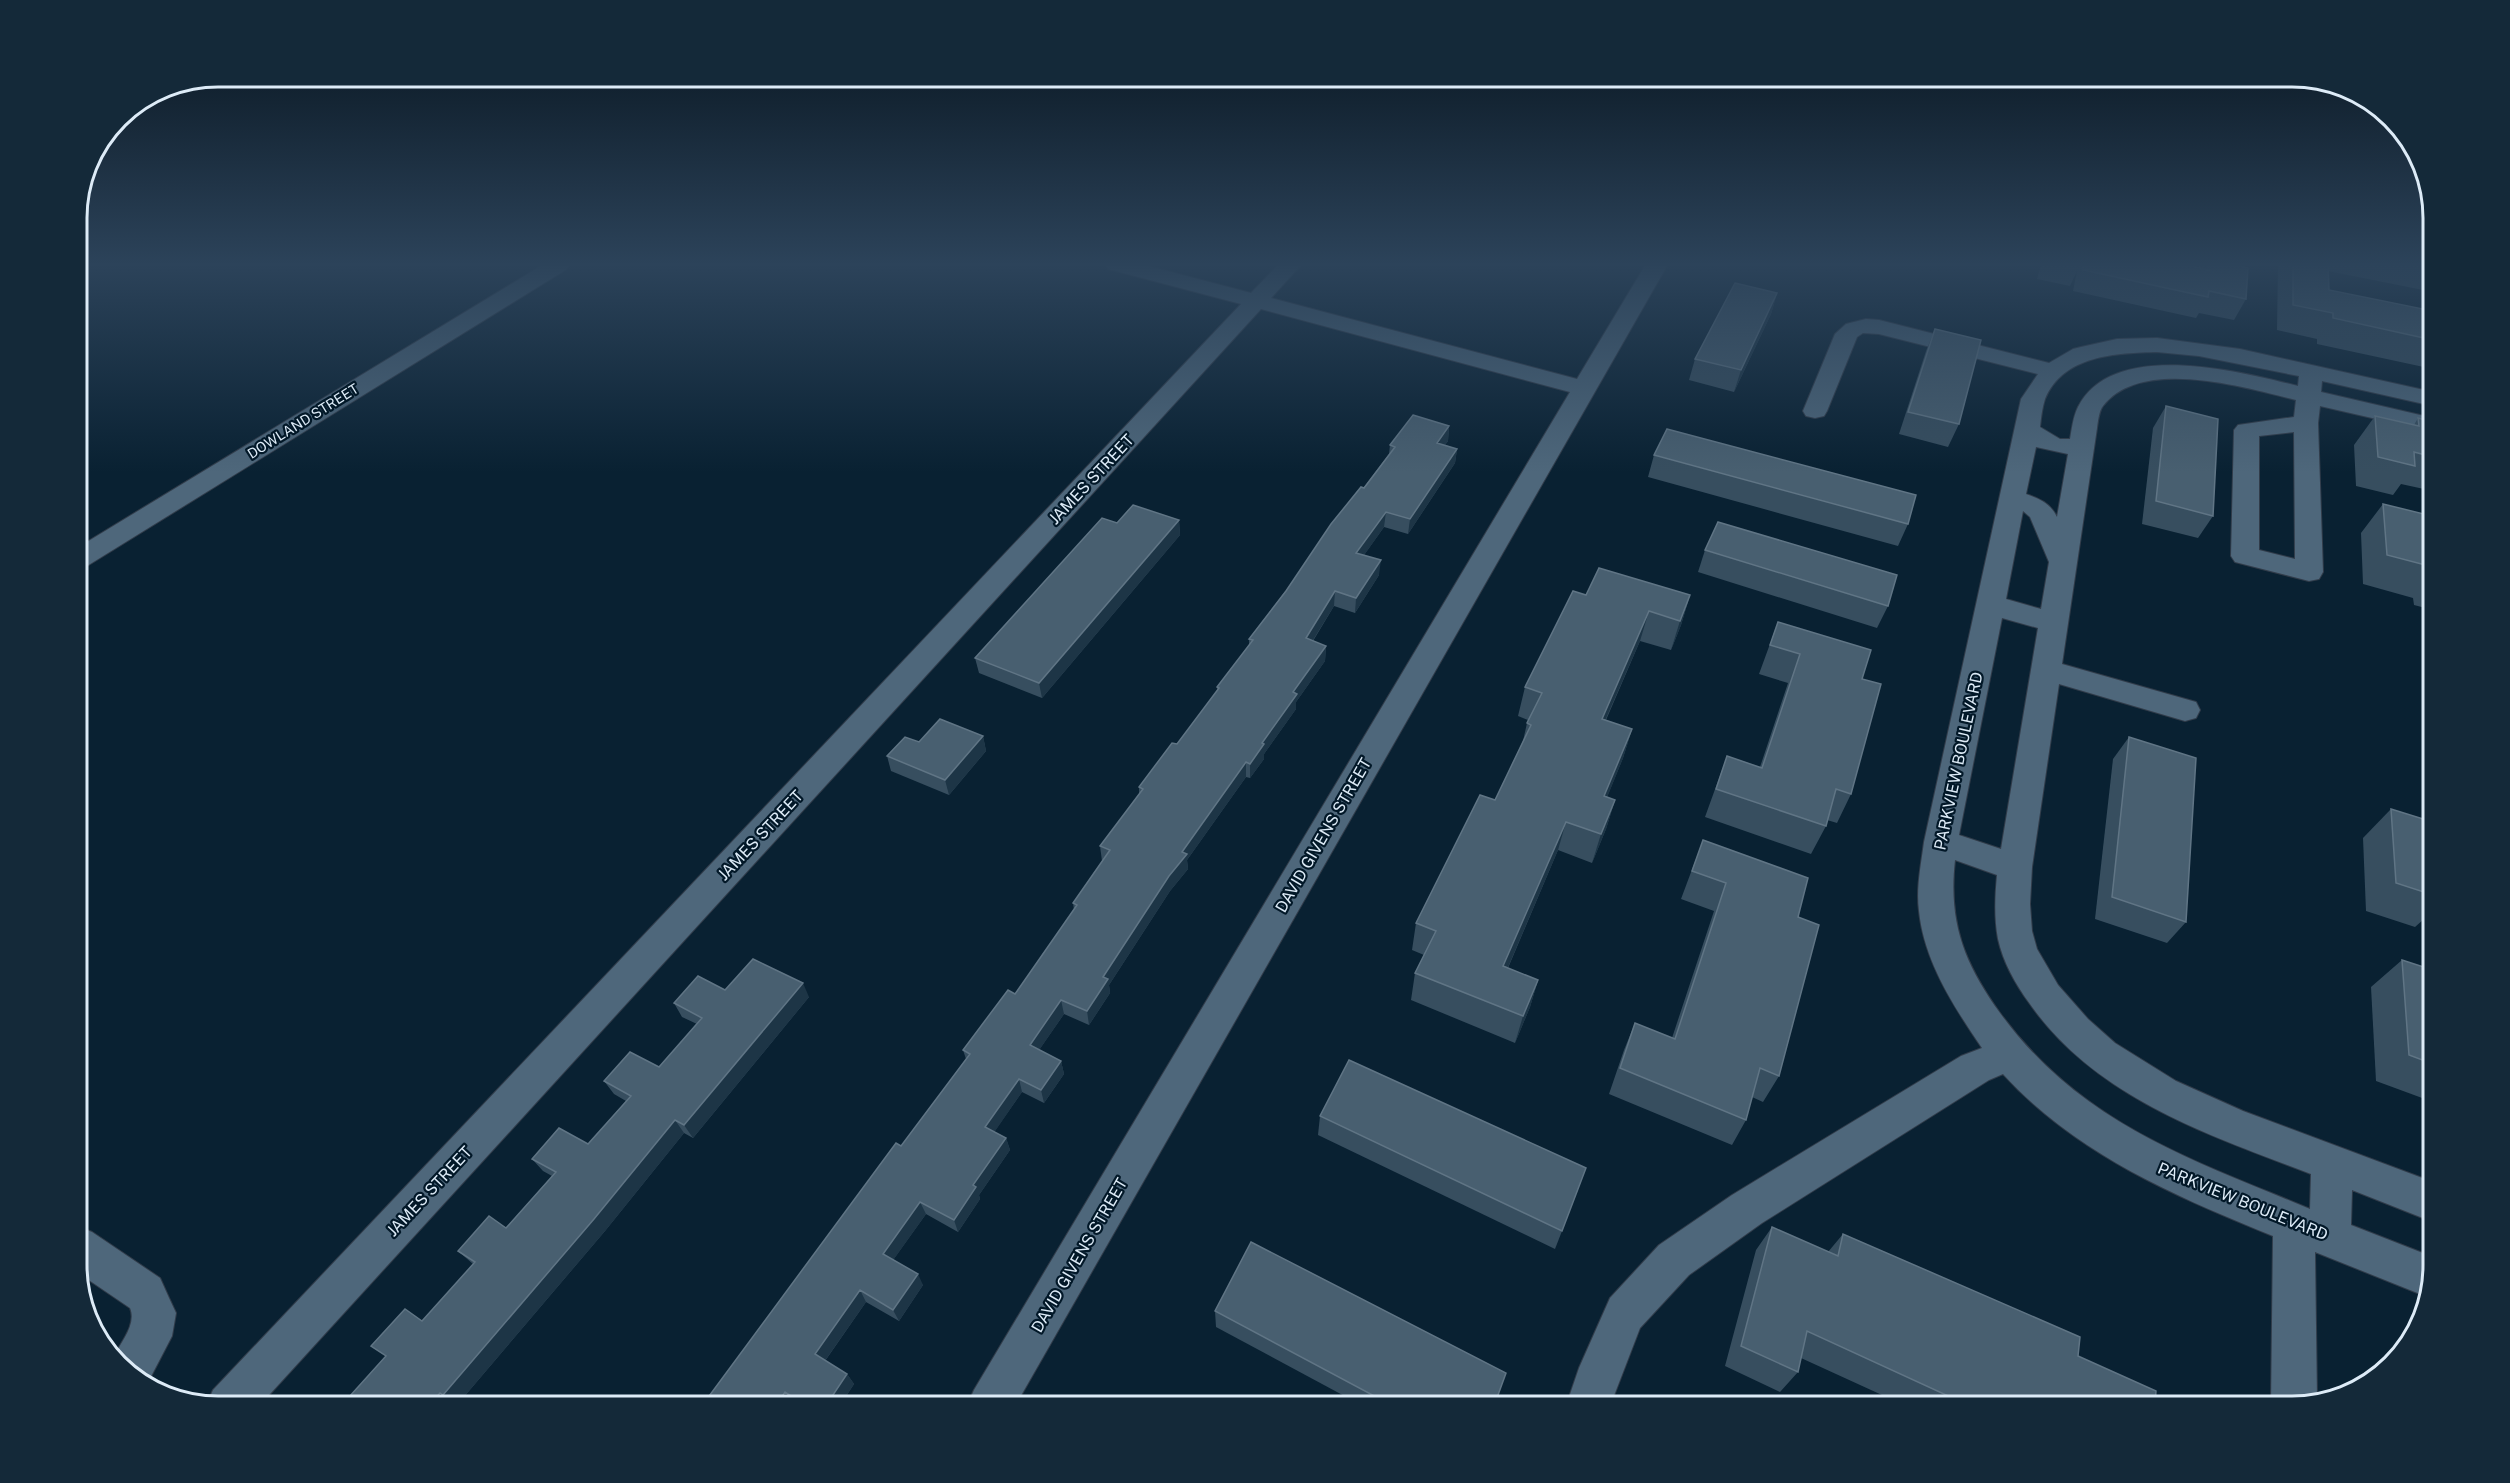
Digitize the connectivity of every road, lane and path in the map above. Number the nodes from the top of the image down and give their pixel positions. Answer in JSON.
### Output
{"nodes":[{"id":1,"x":446,"y":333,"type":"edge"},
{"id":2,"x":1227,"y":333,"type":"edge"},
{"id":3,"x":1378,"y":333,"type":"edge"},
{"id":4,"x":1616,"y":333,"type":"edge"},
{"id":5,"x":1848,"y":333,"type":"edge"},
{"id":6,"x":1905,"y":333,"type":"edge"},
{"id":7,"x":2051,"y":371,"type":"junction"},
{"id":8,"x":1583,"y":388,"type":"junction"},
{"id":9,"x":2309,"y":397,"type":"junction"},
{"id":10,"x":2423,"y":399,"type":"edge"},
{"id":11,"x":1815,"y":411,"type":"dead end"},
{"id":12,"x":2423,"y":423,"type":"edge"},
{"id":13,"x":2027,"y":429,"type":"junction"},
{"id":14,"x":2082,"y":444,"type":"junction"},
{"id":15,"x":2013,"y":498,"type":"junction"},
{"id":16,"x":87,"y":554,"type":"edge"},
{"id":17,"x":2064,"y":563,"type":"junction"},
{"id":18,"x":1991,"y":605,"type":"junction"},
{"id":19,"x":2055,"y":623,"type":"junction"},
{"id":20,"x":2047,"y":670,"type":"junction"},
{"id":21,"x":2185,"y":710,"type":"dead end"},
{"id":22,"x":1941,"y":842,"type":"junction"},
{"id":23,"x":2015,"y":867,"type":"junction"},
{"id":24,"x":2009,"y":1054,"type":"junction"},
{"id":25,"x":2332,"y":1163,"type":"junction"},
{"id":26,"x":2423,"y":1198,"type":"edge"},
{"id":27,"x":2312,"y":1230,"type":"junction"},
{"id":28,"x":87,"y":1254,"type":"edge"},
{"id":29,"x":2423,"y":1273,"type":"edge"},
{"id":30,"x":133,"y":1365,"type":"edge"},
{"id":31,"x":239,"y":1396,"type":"edge"},
{"id":32,"x":996,"y":1396,"type":"edge"},
{"id":33,"x":1592,"y":1396,"type":"edge"},
{"id":34,"x":2295,"y":1396,"type":"edge"}],
"edges":[{"from":1,"to":16,"type":"street","name":"DOWLAND STREET"},
{"from":2,"to":31,"type":"street","name":"JAMES STREET"},
{"from":3,"to":8,"type":"street"},
{"from":4,"to":8,"type":"street","name":"DAVID GIVENS STREET"},
{"from":5,"to":11,"type":"street"},
{"from":6,"to":7,"type":"street"},
{"from":7,"to":9,"type":"street","name":"PARKVIEW BOULEVARD"},
{"from":7,"to":13,"type":"street","name":"PARKVIEW BOULEVARD"},
{"from":8,"to":32,"type":"street","name":"DAVID GIVENS STREET"},
{"from":9,"to":9,"type":"street"},
{"from":9,"to":10,"type":"street","name":"PARKVIEW BOULEVARD"},
{"from":9,"to":12,"type":"street","name":"PARKVIEW BOULEVARD"},
{"from":9,"to":14,"type":"street","name":"PARKVIEW BOULEVARD"},
{"from":13,"to":14,"type":"street"},
{"from":13,"to":15,"type":"street","name":"PARKVIEW BOULEVARD"},
{"from":14,"to":17,"type":"street","name":"PARKVIEW BOULEVARD"},
{"from":15,"to":17,"type":"street"},
{"from":15,"to":18,"type":"street","name":"PARKVIEW BOULEVARD"},
{"from":17,"to":19,"type":"street","name":"PARKVIEW BOULEVARD"},
{"from":18,"to":19,"type":"street"},
{"from":18,"to":22,"type":"street","name":"PARKVIEW BOULEVARD"},
{"from":19,"to":20,"type":"street","name":"PARKVIEW BOULEVARD"},
{"from":20,"to":21,"type":"street"},
{"from":20,"to":23,"type":"street","name":"PARKVIEW BOULEVARD"},
{"from":22,"to":23,"type":"street"},
{"from":22,"to":24,"type":"street","name":"PARKVIEW BOULEVARD"},
{"from":23,"to":25,"type":"street","name":"PARKVIEW BOULEVARD"},
{"from":24,"to":27,"type":"street","name":"PARKVIEW BOULEVARD"},
{"from":24,"to":33,"type":"street"},
{"from":25,"to":26,"type":"street","name":"PARKVIEW BOULEVARD"},
{"from":25,"to":27,"type":"street"},
{"from":27,"to":29,"type":"street","name":"PARKVIEW BOULEVARD"},
{"from":27,"to":34,"type":"street"},
{"from":28,"to":30,"type":"street"}]}
